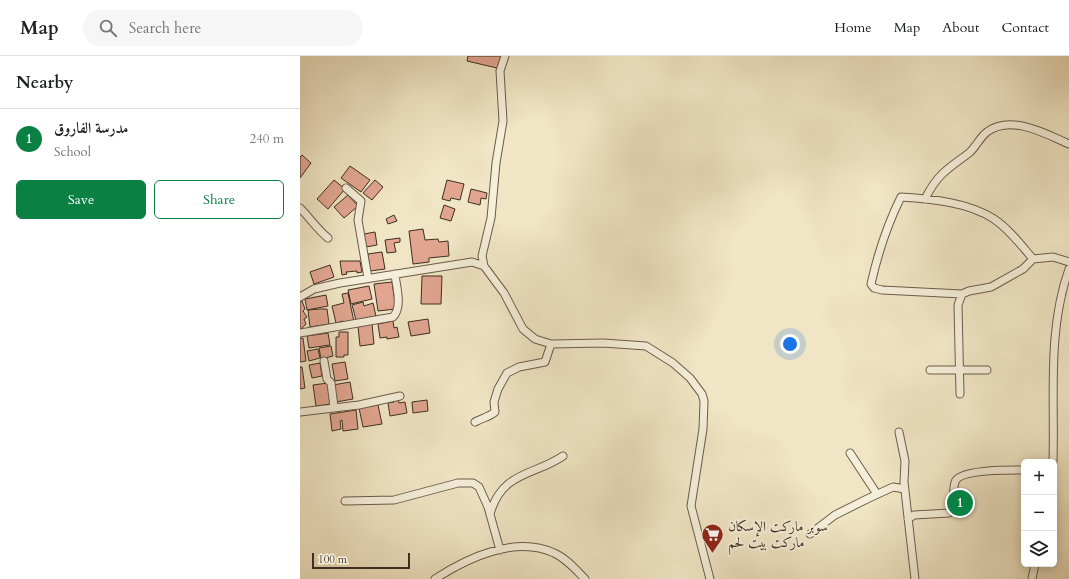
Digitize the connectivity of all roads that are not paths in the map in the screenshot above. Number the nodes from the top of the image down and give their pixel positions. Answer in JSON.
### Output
{"nodes":[{"id":1,"x":505,"y":56,"type":"edge"},
{"id":2,"x":1069,"y":144,"type":"edge"},
{"id":3,"x":346,"y":188,"type":"dead end"},
{"id":4,"x":925,"y":199,"type":"junction"},
{"id":5,"x":300,"y":208,"type":"edge"},
{"id":6,"x":328,"y":238,"type":"dead end"},
{"id":7,"x":482,"y":256,"type":"junction"},
{"id":8,"x":1033,"y":259,"type":"junction"},
{"id":9,"x":472,"y":262,"type":"junction"},
{"id":10,"x":1069,"y":262,"type":"edge"},
{"id":11,"x":484,"y":266,"type":"junction"},
{"id":12,"x":1069,"y":269,"type":"edge"},
{"id":13,"x":395,"y":274,"type":"junction"},
{"id":14,"x":368,"y":278,"type":"junction"},
{"id":15,"x":962,"y":294,"type":"junction"},
{"id":16,"x":300,"y":297,"type":"edge"},
{"id":17,"x":300,"y":333,"type":"edge"},
{"id":18,"x":551,"y":344,"type":"junction"},
{"id":19,"x":324,"y":361,"type":"dead end"},
{"id":20,"x":930,"y":370,"type":"dead end"},
{"id":21,"x":960,"y":370,"type":"junction"},
{"id":22,"x":987,"y":370,"type":"dead end"},
{"id":23,"x":960,"y":394,"type":"dead end"},
{"id":24,"x":400,"y":396,"type":"dead end"},
{"id":25,"x":334,"y":407,"type":"junction"},
{"id":26,"x":300,"y":412,"type":"edge"},
{"id":27,"x":475,"y":422,"type":"dead end"},
{"id":28,"x":899,"y":432,"type":"dead end"},
{"id":29,"x":850,"y":453,"type":"dead end"},
{"id":30,"x":563,"y":456,"type":"dead end"},
{"id":31,"x":1053,"y":459,"type":"edge"},
{"id":32,"x":1021,"y":470,"type":"edge"},
{"id":33,"x":904,"y":478,"type":"junction"},
{"id":34,"x":893,"y":487,"type":"junction"},
{"id":35,"x":905,"y":489,"type":"junction"},
{"id":36,"x":877,"y":494,"type":"junction"},
{"id":37,"x":345,"y":501,"type":"dead end"},
{"id":38,"x":490,"y":514,"type":"junction"},
{"id":39,"x":908,"y":519,"type":"junction"},
{"id":40,"x":810,"y":534,"type":"dead end"},
{"id":41,"x":500,"y":550,"type":"junction"},
{"id":42,"x":1034,"y":567,"type":"edge"},
{"id":43,"x":435,"y":579,"type":"edge"},
{"id":44,"x":584,"y":579,"type":"edge"},
{"id":45,"x":710,"y":579,"type":"edge"},
{"id":46,"x":915,"y":579,"type":"edge"},
{"id":47,"x":1032,"y":579,"type":"edge"}],
"edges":[{"from":1,"to":7,"type":"street"},
{"from":2,"to":4,"type":"street"},
{"from":3,"to":14,"type":"street"},
{"from":4,"to":8,"type":"street"},
{"from":4,"to":15,"type":"street"},
{"from":5,"to":6,"type":"street"},
{"from":7,"to":9,"type":"street"},
{"from":7,"to":11,"type":"street"},
{"from":8,"to":10,"type":"street"},
{"from":8,"to":15,"type":"street"},
{"from":9,"to":11,"type":"street"},
{"from":9,"to":13,"type":"street"},
{"from":11,"to":18,"type":"street"},
{"from":12,"to":31,"type":"street"},
{"from":13,"to":14,"type":"street"},
{"from":13,"to":17,"type":"street"},
{"from":14,"to":16,"type":"street"},
{"from":15,"to":21,"type":"street"},
{"from":18,"to":27,"type":"street"},
{"from":18,"to":45,"type":"street"},
{"from":19,"to":25,"type":"street"},
{"from":20,"to":21,"type":"street"},
{"from":21,"to":22,"type":"street"},
{"from":21,"to":23,"type":"street"},
{"from":24,"to":25,"type":"street"},
{"from":25,"to":26,"type":"street"},
{"from":28,"to":33,"type":"street"},
{"from":29,"to":36,"type":"street"},
{"from":30,"to":38,"type":"street"},
{"from":32,"to":39,"type":"street"},
{"from":33,"to":34,"type":"street"},
{"from":33,"to":35,"type":"street"},
{"from":34,"to":35,"type":"street"},
{"from":34,"to":36,"type":"street"},
{"from":35,"to":39,"type":"street"},
{"from":36,"to":40,"type":"street"},
{"from":37,"to":38,"type":"street"},
{"from":38,"to":41,"type":"street"},
{"from":39,"to":46,"type":"street"},
{"from":41,"to":43,"type":"street"},
{"from":41,"to":44,"type":"street"},
{"from":42,"to":47,"type":"street"}]}
